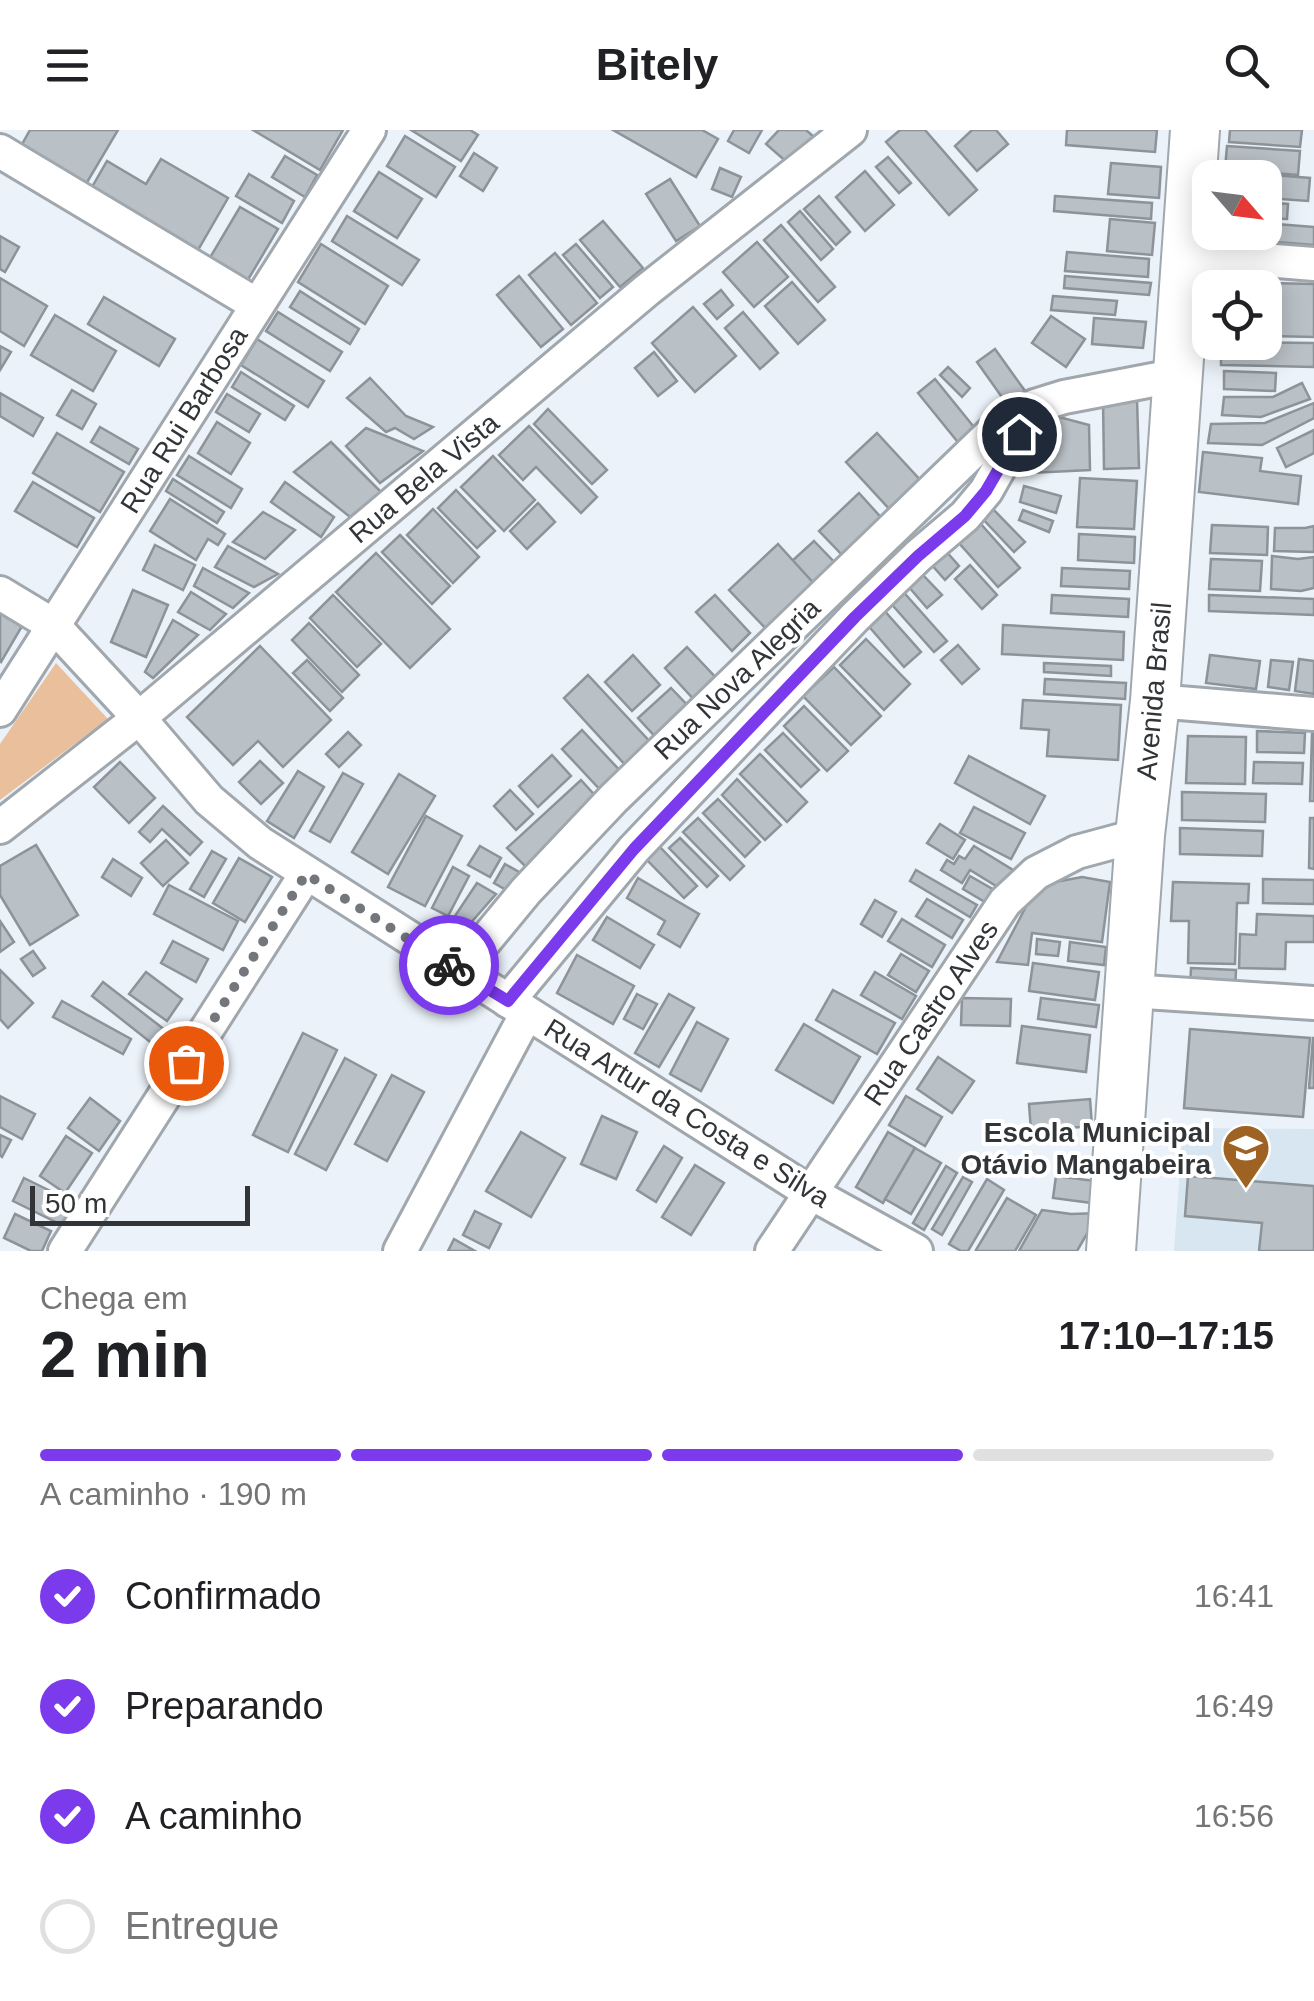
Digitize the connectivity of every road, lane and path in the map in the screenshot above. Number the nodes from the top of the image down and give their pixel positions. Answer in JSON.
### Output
{"nodes":[{"id":1,"x":369,"y":130,"type":"edge"},
{"id":2,"x":850,"y":130,"type":"edge"},
{"id":3,"x":1195,"y":130,"type":"edge"},
{"id":4,"x":0,"y":150,"type":"edge"},
{"id":5,"x":1188,"y":254,"type":"junction"},
{"id":6,"x":1314,"y":264,"type":"edge"},
{"id":7,"x":256,"y":305,"type":"junction"},
{"id":8,"x":1179,"y":375,"type":"junction"},
{"id":9,"x":1034,"y":406,"type":"junction"},
{"id":10,"x":0,"y":593,"type":"edge"},
{"id":11,"x":53,"y":625,"type":"junction"},
{"id":12,"x":1155,"y":701,"type":"junction"},
{"id":13,"x":0,"y":710,"type":"edge"},
{"id":14,"x":1314,"y":714,"type":"edge"},
{"id":15,"x":139,"y":718,"type":"junction"},
{"id":16,"x":0,"y":827,"type":"edge"},
{"id":17,"x":1140,"y":836,"type":"junction"},
{"id":18,"x":306,"y":874,"type":"junction"},
{"id":19,"x":460,"y":972,"type":"junction"},
{"id":20,"x":1129,"y":991,"type":"junction"},
{"id":21,"x":1314,"y":1003,"type":"edge"},
{"id":22,"x":518,"y":1007,"type":"junction"},
{"id":23,"x":811,"y":1193,"type":"junction"},
{"id":24,"x":1109,"y":1248,"type":"edge"},
{"id":25,"x":65,"y":1251,"type":"edge"},
{"id":26,"x":400,"y":1251,"type":"edge"},
{"id":27,"x":772,"y":1251,"type":"edge"},
{"id":28,"x":916,"y":1251,"type":"edge"}],
"edges":[{"from":1,"to":7,"type":"street","name":"Rua Rui Barbosa"},
{"from":2,"to":15,"type":"street","name":"Rua Bela Vista"},
{"from":3,"to":5,"type":"street","name":"Avenida Brasil"},
{"from":4,"to":7,"type":"street"},
{"from":5,"to":6,"type":"street"},
{"from":5,"to":8,"type":"street","name":"Avenida Brasil"},
{"from":7,"to":11,"type":"street","name":"Rua Rui Barbosa"},
{"from":8,"to":9,"type":"street","name":"Rua Nova Alegria"},
{"from":8,"to":12,"type":"street","name":"Avenida Brasil"},
{"from":9,"to":19,"type":"street","name":"Rua Nova Alegria"},
{"from":9,"to":22,"type":"street","name":"Rua Nova Alegria"},
{"from":10,"to":11,"type":"street","name":"Rua Artur da Costa e Silva"},
{"from":11,"to":13,"type":"street","name":"Rua Rui Barbosa"},
{"from":11,"to":15,"type":"street","name":"Rua Artur da Costa e Silva"},
{"from":12,"to":14,"type":"street"},
{"from":12,"to":17,"type":"street","name":"Avenida Brasil"},
{"from":15,"to":16,"type":"street","name":"Rua Bela Vista"},
{"from":15,"to":18,"type":"street","name":"Rua Artur da Costa e Silva"},
{"from":17,"to":20,"type":"street","name":"Avenida Brasil"},
{"from":17,"to":23,"type":"street","name":"Rua Castro Alves"},
{"from":18,"to":19,"type":"street","name":"Rua Artur da Costa e Silva"},
{"from":18,"to":25,"type":"street"},
{"from":19,"to":22,"type":"street","name":"Rua Artur da Costa e Silva"},
{"from":20,"to":21,"type":"street"},
{"from":20,"to":24,"type":"street","name":"Avenida Brasil"},
{"from":22,"to":23,"type":"street","name":"Rua Artur da Costa e Silva"},
{"from":22,"to":26,"type":"street","name":"Rua Nova Alegria"},
{"from":23,"to":27,"type":"street","name":"Rua Castro Alves"},
{"from":23,"to":28,"type":"street","name":"Rua Artur da Costa e Silva"}]}
